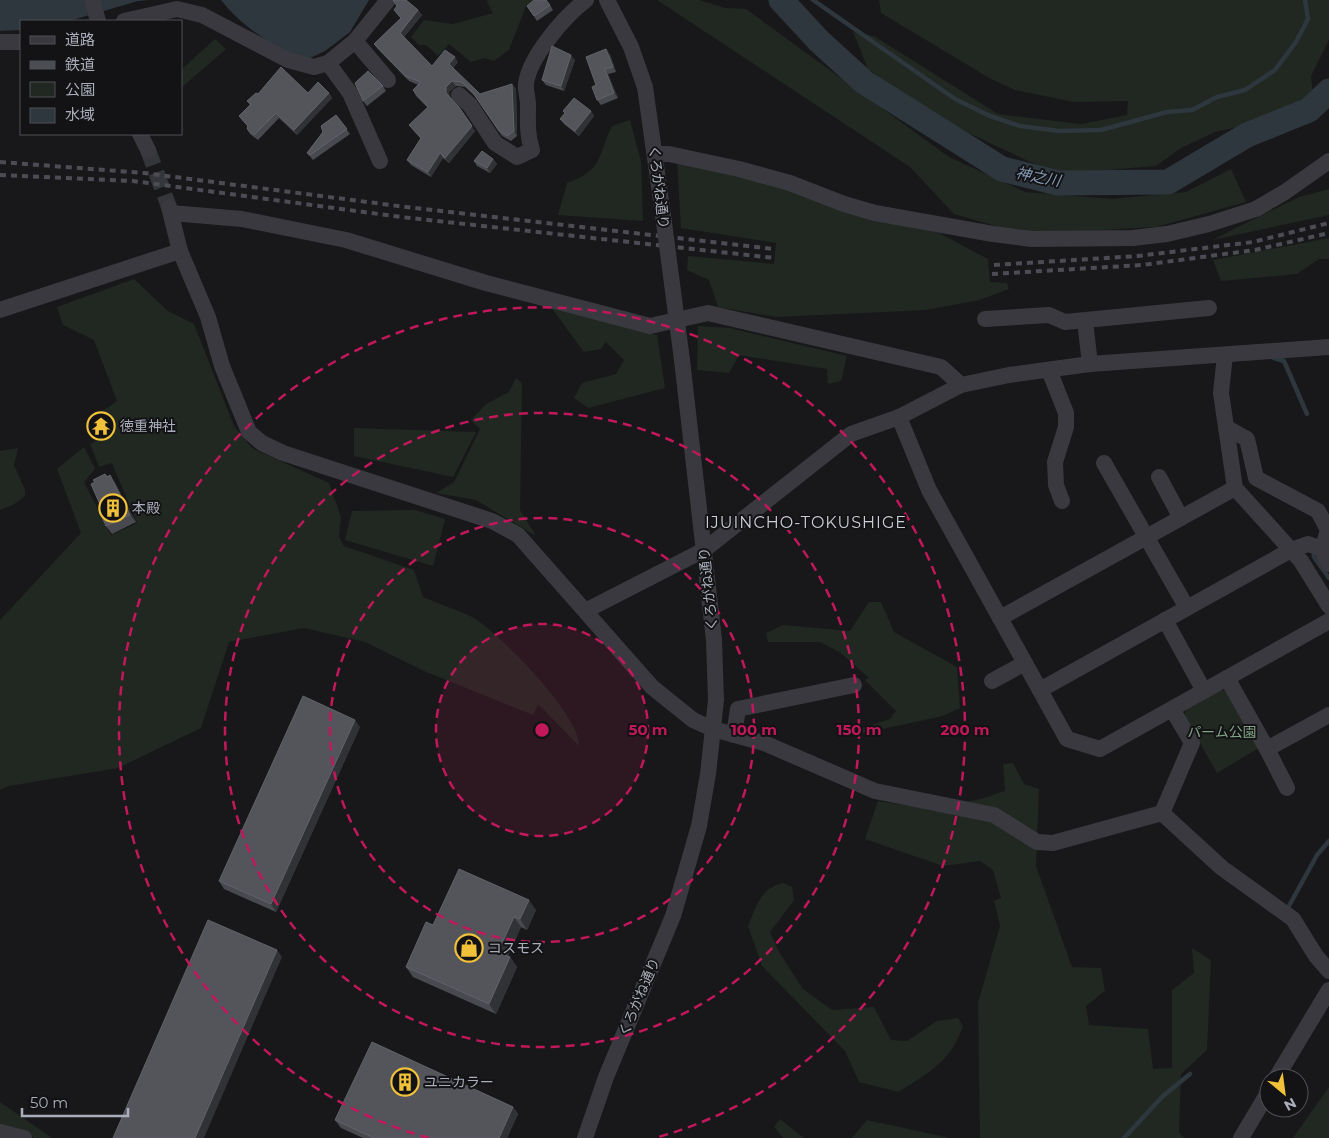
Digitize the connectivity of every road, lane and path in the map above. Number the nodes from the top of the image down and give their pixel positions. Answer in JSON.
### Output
{"nodes":[{"id":1,"x":92,"y":0,"type":"edge"},
{"id":2,"x":388,"y":0,"type":"edge"},
{"id":3,"x":586,"y":0,"type":"edge"},
{"id":4,"x":607,"y":0,"type":"edge"},
{"id":5,"x":97,"y":19,"type":"edge"},
{"id":6,"x":128,"y":20,"type":"edge"},
{"id":7,"x":355,"y":41,"type":"junction"},
{"id":8,"x":0,"y":42,"type":"edge"},
{"id":9,"x":20,"y":42,"type":"edge"},
{"id":10,"x":328,"y":63,"type":"junction"},
{"id":11,"x":388,"y":80,"type":"dead end"},
{"id":12,"x":459,"y":95,"type":"dead end"},
{"id":13,"x":140,"y":135,"type":"edge"},
{"id":14,"x":148,"y":150,"type":"tunnel mouth"},
{"id":15,"x":655,"y":154,"type":"junction"},
{"id":16,"x":380,"y":161,"type":"dead end"},
{"id":17,"x":1329,"y":161,"type":"edge"},
{"id":18,"x":180,"y":250,"type":"junction"},
{"id":19,"x":1209,"y":308,"type":"dead end"},
{"id":20,"x":0,"y":310,"type":"edge"},
{"id":21,"x":985,"y":319,"type":"dead end"},
{"id":22,"x":1085,"y":321,"type":"junction"},
{"id":23,"x":1329,"y":347,"type":"edge"},
{"id":24,"x":1224,"y":355,"type":"junction"},
{"id":25,"x":1090,"y":364,"type":"junction"},
{"id":26,"x":1049,"y":370,"type":"junction"},
{"id":27,"x":961,"y":385,"type":"junction"},
{"id":28,"x":899,"y":417,"type":"junction"},
{"id":29,"x":1226,"y":428,"type":"junction"},
{"id":30,"x":1104,"y":463,"type":"dead end"},
{"id":31,"x":1159,"y":477,"type":"dead end"},
{"id":32,"x":1235,"y":488,"type":"junction"},
{"id":33,"x":1062,"y":501,"type":"dead end"},
{"id":34,"x":1181,"y":518,"type":"junction"},
{"id":35,"x":1146,"y":537,"type":"junction"},
{"id":36,"x":704,"y":550,"type":"junction"},
{"id":37,"x":1291,"y":550,"type":"junction"},
{"id":38,"x":1319,"y":551,"type":"edge"},
{"id":39,"x":1329,"y":606,"type":"edge"},
{"id":40,"x":1187,"y":608,"type":"junction"},
{"id":41,"x":587,"y":610,"type":"junction"},
{"id":42,"x":1000,"y":618,"type":"junction"},
{"id":43,"x":1164,"y":620,"type":"junction"},
{"id":44,"x":1329,"y":621,"type":"edge"},
{"id":45,"x":1025,"y":663,"type":"junction"},
{"id":46,"x":1227,"y":678,"type":"junction"},
{"id":47,"x":992,"y":681,"type":"dead end"},
{"id":48,"x":854,"y":685,"type":"dead end"},
{"id":49,"x":1040,"y":690,"type":"junction"},
{"id":50,"x":1204,"y":691,"type":"junction"},
{"id":51,"x":1172,"y":709,"type":"junction"},
{"id":52,"x":1329,"y":715,"type":"edge"},
{"id":53,"x":713,"y":729,"type":"junction"},
{"id":54,"x":734,"y":735,"type":"junction"},
{"id":55,"x":1267,"y":749,"type":"junction"},
{"id":56,"x":1287,"y":788,"type":"dead end"},
{"id":57,"x":1162,"y":813,"type":"junction"},
{"id":58,"x":1329,"y":970,"type":"edge"},
{"id":59,"x":1329,"y":990,"type":"edge"},
{"id":60,"x":1282,"y":1068,"type":"edge"},
{"id":61,"x":1259,"y":1108,"type":"edge"},
{"id":62,"x":0,"y":1132,"type":"edge"},
{"id":63,"x":24,"y":1138,"type":"edge"},
{"id":64,"x":586,"y":1138,"type":"edge"},
{"id":65,"x":1241,"y":1138,"type":"edge"}],
"edges":[{"from":1,"to":5,"type":"street"},
{"from":2,"to":7,"type":"street"},
{"from":3,"to":12,"type":"street"},
{"from":4,"to":15,"type":"street","name":"くろがね通り"},
{"from":6,"to":10,"type":"street"},
{"from":7,"to":10,"type":"street"},
{"from":7,"to":11,"type":"street"},
{"from":8,"to":9,"type":"street"},
{"from":10,"to":16,"type":"street"},
{"from":13,"to":14,"type":"street"},
{"from":15,"to":17,"type":"street"},
{"from":15,"to":36,"type":"street","name":"くろがね通り","bridge":true},
{"from":18,"to":20,"type":"street"},
{"from":18,"to":27,"type":"street"},
{"from":18,"to":41,"type":"street"},
{"from":19,"to":22,"type":"street"},
{"from":21,"to":22,"type":"street"},
{"from":22,"to":25,"type":"street"},
{"from":23,"to":24,"type":"street"},
{"from":24,"to":25,"type":"street"},
{"from":24,"to":29,"type":"street"},
{"from":25,"to":26,"type":"street"},
{"from":26,"to":27,"type":"street"},
{"from":26,"to":33,"type":"street"},
{"from":27,"to":28,"type":"street"},
{"from":28,"to":36,"type":"street"},
{"from":28,"to":42,"type":"street"},
{"from":29,"to":32,"type":"street"},
{"from":29,"to":38,"type":"street"},
{"from":30,"to":35,"type":"street"},
{"from":31,"to":34,"type":"street"},
{"from":32,"to":34,"type":"street"},
{"from":32,"to":37,"type":"street"},
{"from":34,"to":35,"type":"street"},
{"from":35,"to":40,"type":"street"},
{"from":35,"to":42,"type":"street"},
{"from":36,"to":41,"type":"street"},
{"from":36,"to":53,"type":"street","name":"くろがね通り"},
{"from":37,"to":38,"type":"street"},
{"from":37,"to":39,"type":"street"},
{"from":37,"to":40,"type":"street"},
{"from":40,"to":43,"type":"street"},
{"from":41,"to":53,"type":"street"},
{"from":42,"to":45,"type":"street"},
{"from":43,"to":49,"type":"street"},
{"from":43,"to":50,"type":"street"},
{"from":44,"to":46,"type":"street"},
{"from":45,"to":47,"type":"street"},
{"from":45,"to":49,"type":"street"},
{"from":46,"to":50,"type":"street"},
{"from":46,"to":55,"type":"street"},
{"from":48,"to":54,"type":"street"},
{"from":49,"to":51,"type":"street"},
{"from":50,"to":51,"type":"street"},
{"from":51,"to":57,"type":"street"},
{"from":52,"to":55,"type":"street"},
{"from":53,"to":54,"type":"street"},
{"from":53,"to":64,"type":"street","name":"くろがね通り"},
{"from":54,"to":57,"type":"street"},
{"from":55,"to":56,"type":"street"},
{"from":57,"to":58,"type":"street"},
{"from":59,"to":60,"type":"street"},
{"from":61,"to":65,"type":"street"},
{"from":62,"to":63,"type":"street"}]}
